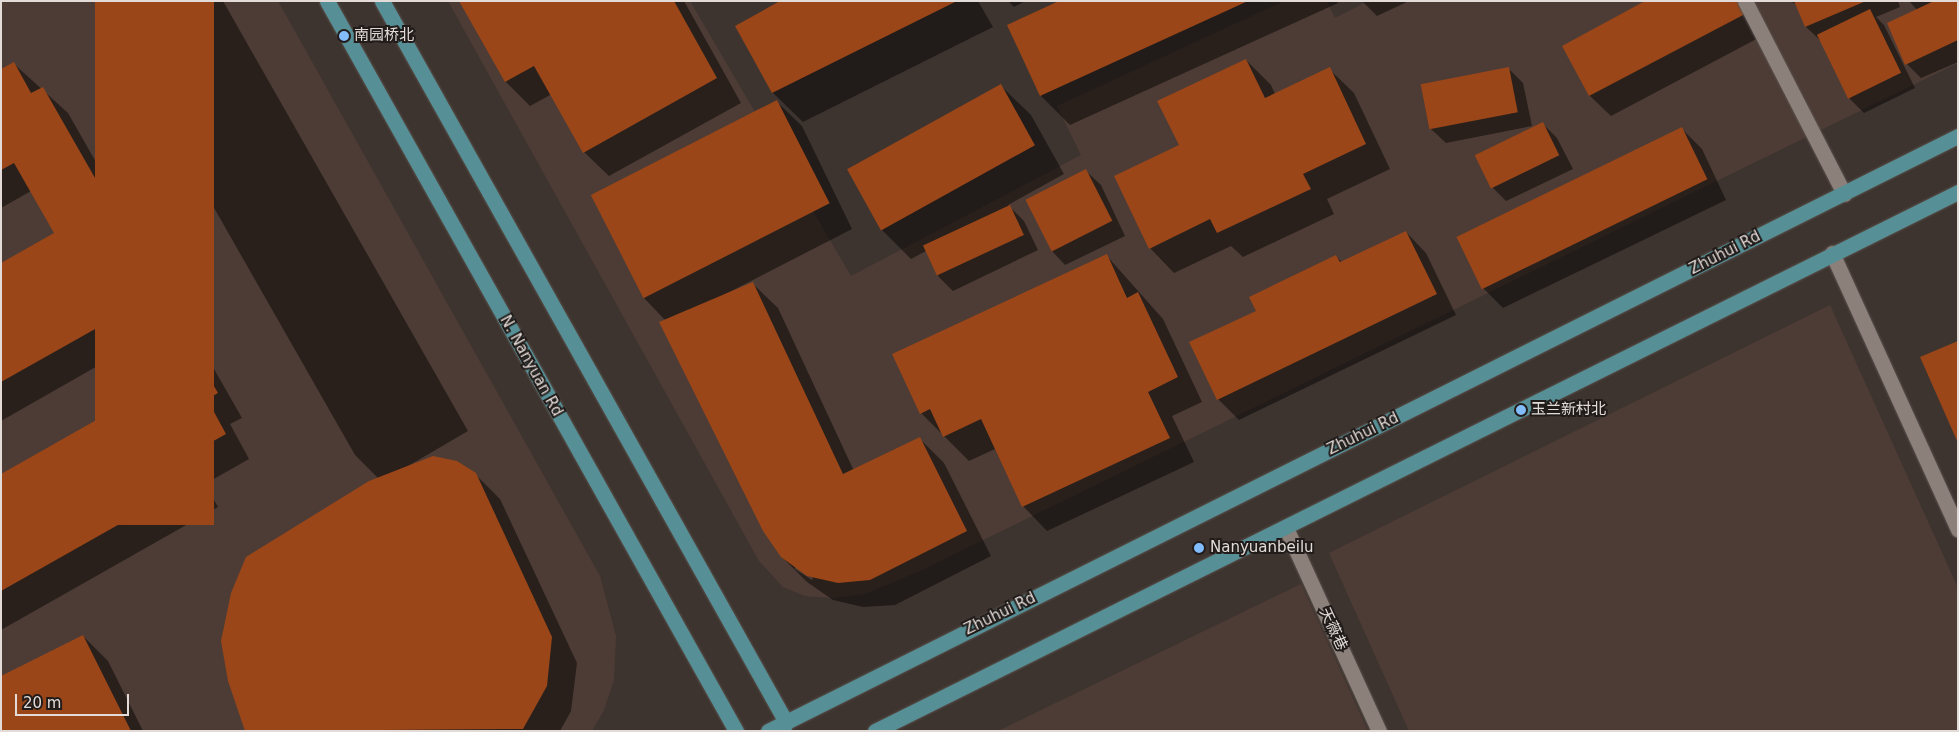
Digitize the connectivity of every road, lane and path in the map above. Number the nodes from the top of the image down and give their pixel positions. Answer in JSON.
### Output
{"nodes":[{"id":1,"x":327,"y":1,"type":"edge"},
{"id":2,"x":382,"y":1,"type":"edge"},
{"id":3,"x":1744,"y":1,"type":"edge"},
{"id":4,"x":1958,"y":136,"type":"edge"},
{"id":5,"x":1958,"y":192,"type":"edge"},
{"id":6,"x":1844,"y":194,"type":"junction"},
{"id":7,"x":1832,"y":254,"type":"junction"},
{"id":8,"x":1286,"y":528,"type":"junction"},
{"id":9,"x":1958,"y":530,"type":"edge"},
{"id":10,"x":784,"y":726,"type":"edge"},
{"id":11,"x":736,"y":731,"type":"edge"},
{"id":12,"x":768,"y":731,"type":"edge"},
{"id":13,"x":875,"y":731,"type":"edge"},
{"id":14,"x":1379,"y":731,"type":"edge"}],
"edges":[{"from":1,"to":11,"type":"main road","name":"N. Nanyuan Rd"},
{"from":2,"to":10,"type":"main road"},
{"from":3,"to":6,"type":"street"},
{"from":4,"to":6,"type":"main road","name":"Zhuhui Rd"},
{"from":5,"to":7,"type":"main road"},
{"from":6,"to":10,"type":"main road","name":"Zhuhui Rd"},
{"from":7,"to":8,"type":"main road"},
{"from":7,"to":9,"type":"street"},
{"from":8,"to":13,"type":"main road"},
{"from":8,"to":14,"type":"street","name":"天薇巷"},
{"from":10,"to":12,"type":"main road","name":"Zhuhui Rd"}]}
